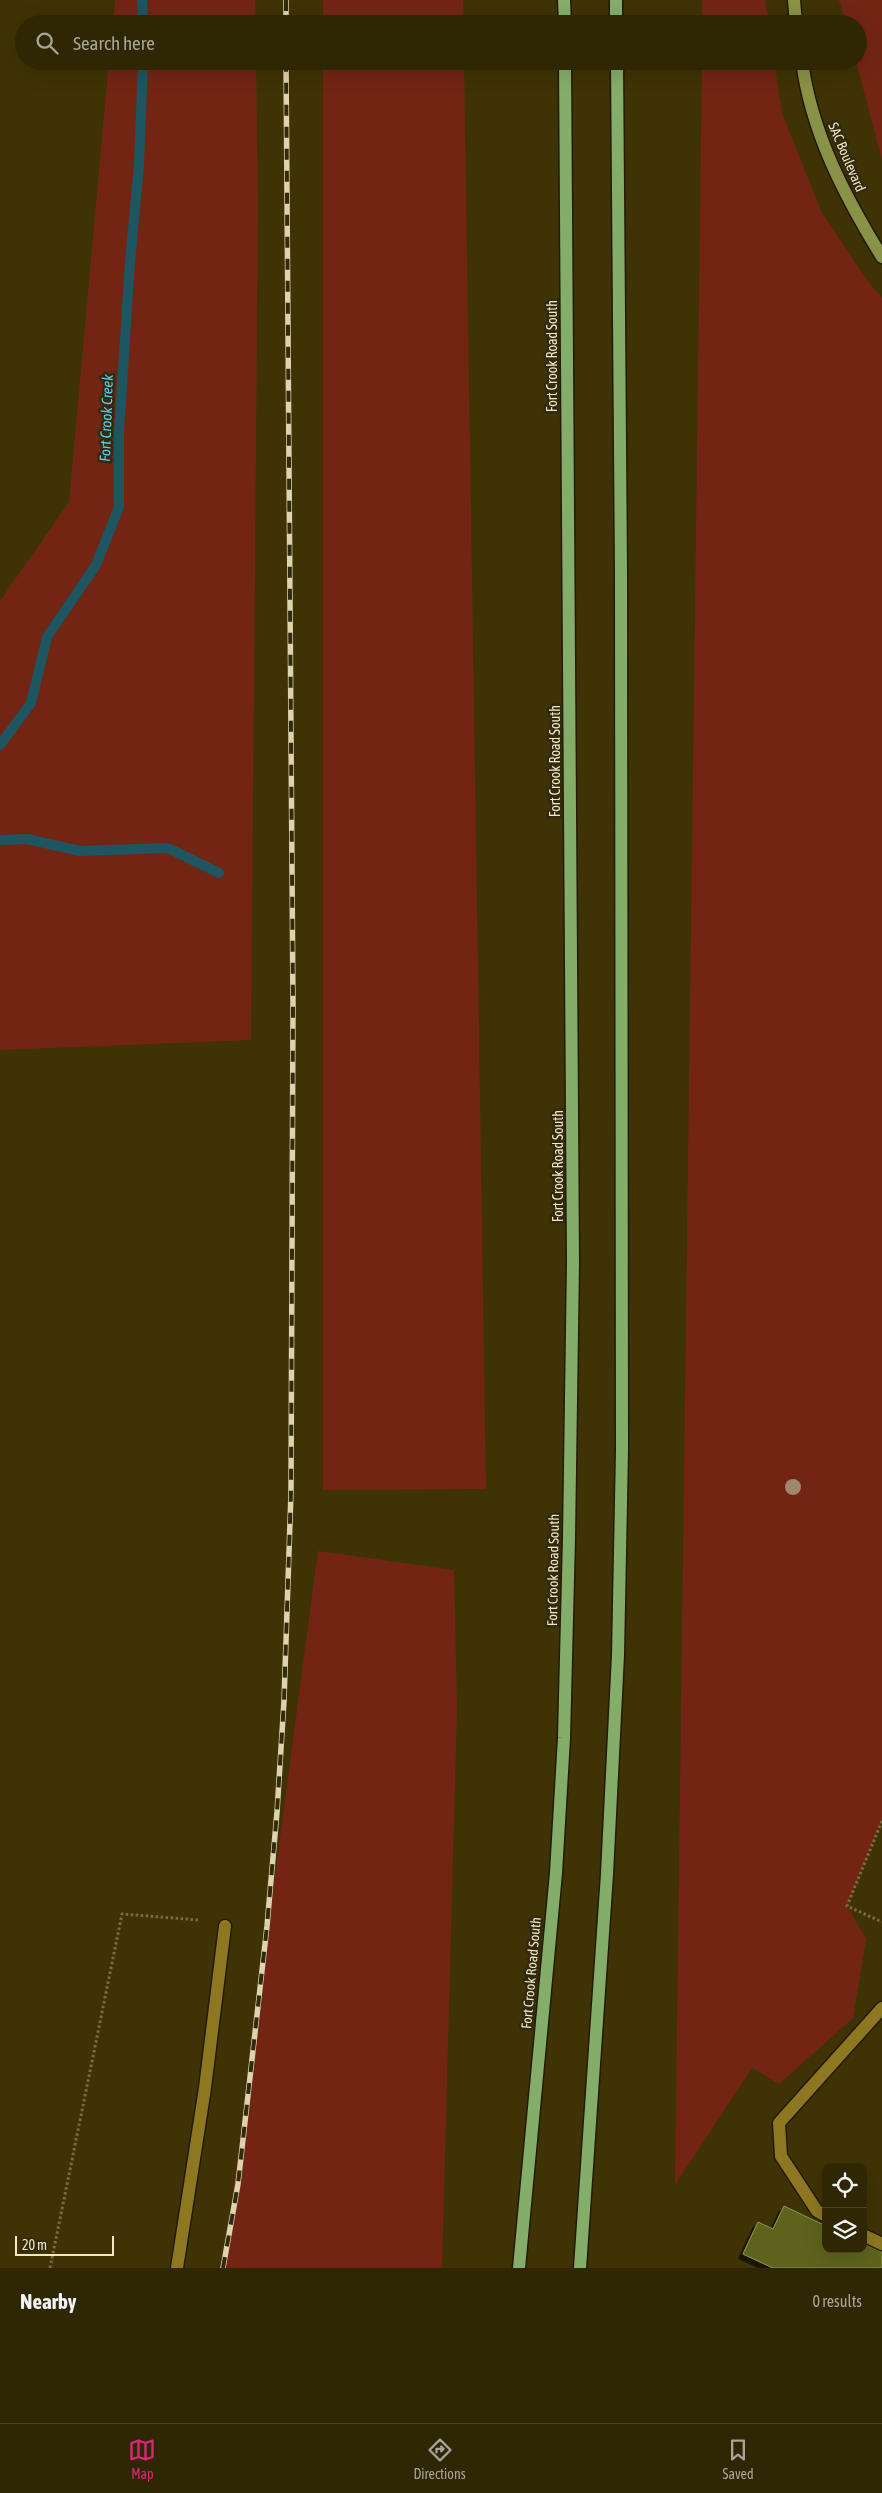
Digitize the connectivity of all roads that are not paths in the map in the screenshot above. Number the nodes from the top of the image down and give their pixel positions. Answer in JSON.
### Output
{"nodes":[{"id":1,"x":564,"y":0,"type":"edge"},
{"id":2,"x":616,"y":0,"type":"edge"},
{"id":3,"x":794,"y":0,"type":"edge"},
{"id":4,"x":564,"y":15,"type":"edge"},
{"id":5,"x":616,"y":15,"type":"edge"},
{"id":6,"x":795,"y":15,"type":"edge"},
{"id":7,"x":565,"y":70,"type":"edge"},
{"id":8,"x":616,"y":70,"type":"edge"},
{"id":9,"x":804,"y":70,"type":"edge"},
{"id":10,"x":882,"y":257,"type":"edge"},
{"id":11,"x":226,"y":1926,"type":"dead end"},
{"id":12,"x":882,"y":2008,"type":"edge"},
{"id":13,"x":822,"y":2214,"type":"edge"},
{"id":14,"x":867,"y":2237,"type":"edge"},
{"id":15,"x":882,"y":2244,"type":"edge"},
{"id":16,"x":177,"y":2268,"type":"edge"},
{"id":17,"x":519,"y":2268,"type":"edge"},
{"id":18,"x":580,"y":2268,"type":"edge"}],
"edges":[{"from":1,"to":4,"type":"main road"},
{"from":2,"to":5,"type":"main road"},
{"from":3,"to":6,"type":"street"},
{"from":7,"to":17,"type":"main road","name":"Fort Crook Road South"},
{"from":8,"to":18,"type":"main road"},
{"from":9,"to":10,"type":"street","name":"SAC Boulevard"},
{"from":11,"to":16,"type":"lane"},
{"from":12,"to":13,"type":"lane"},
{"from":14,"to":15,"type":"lane"}]}
